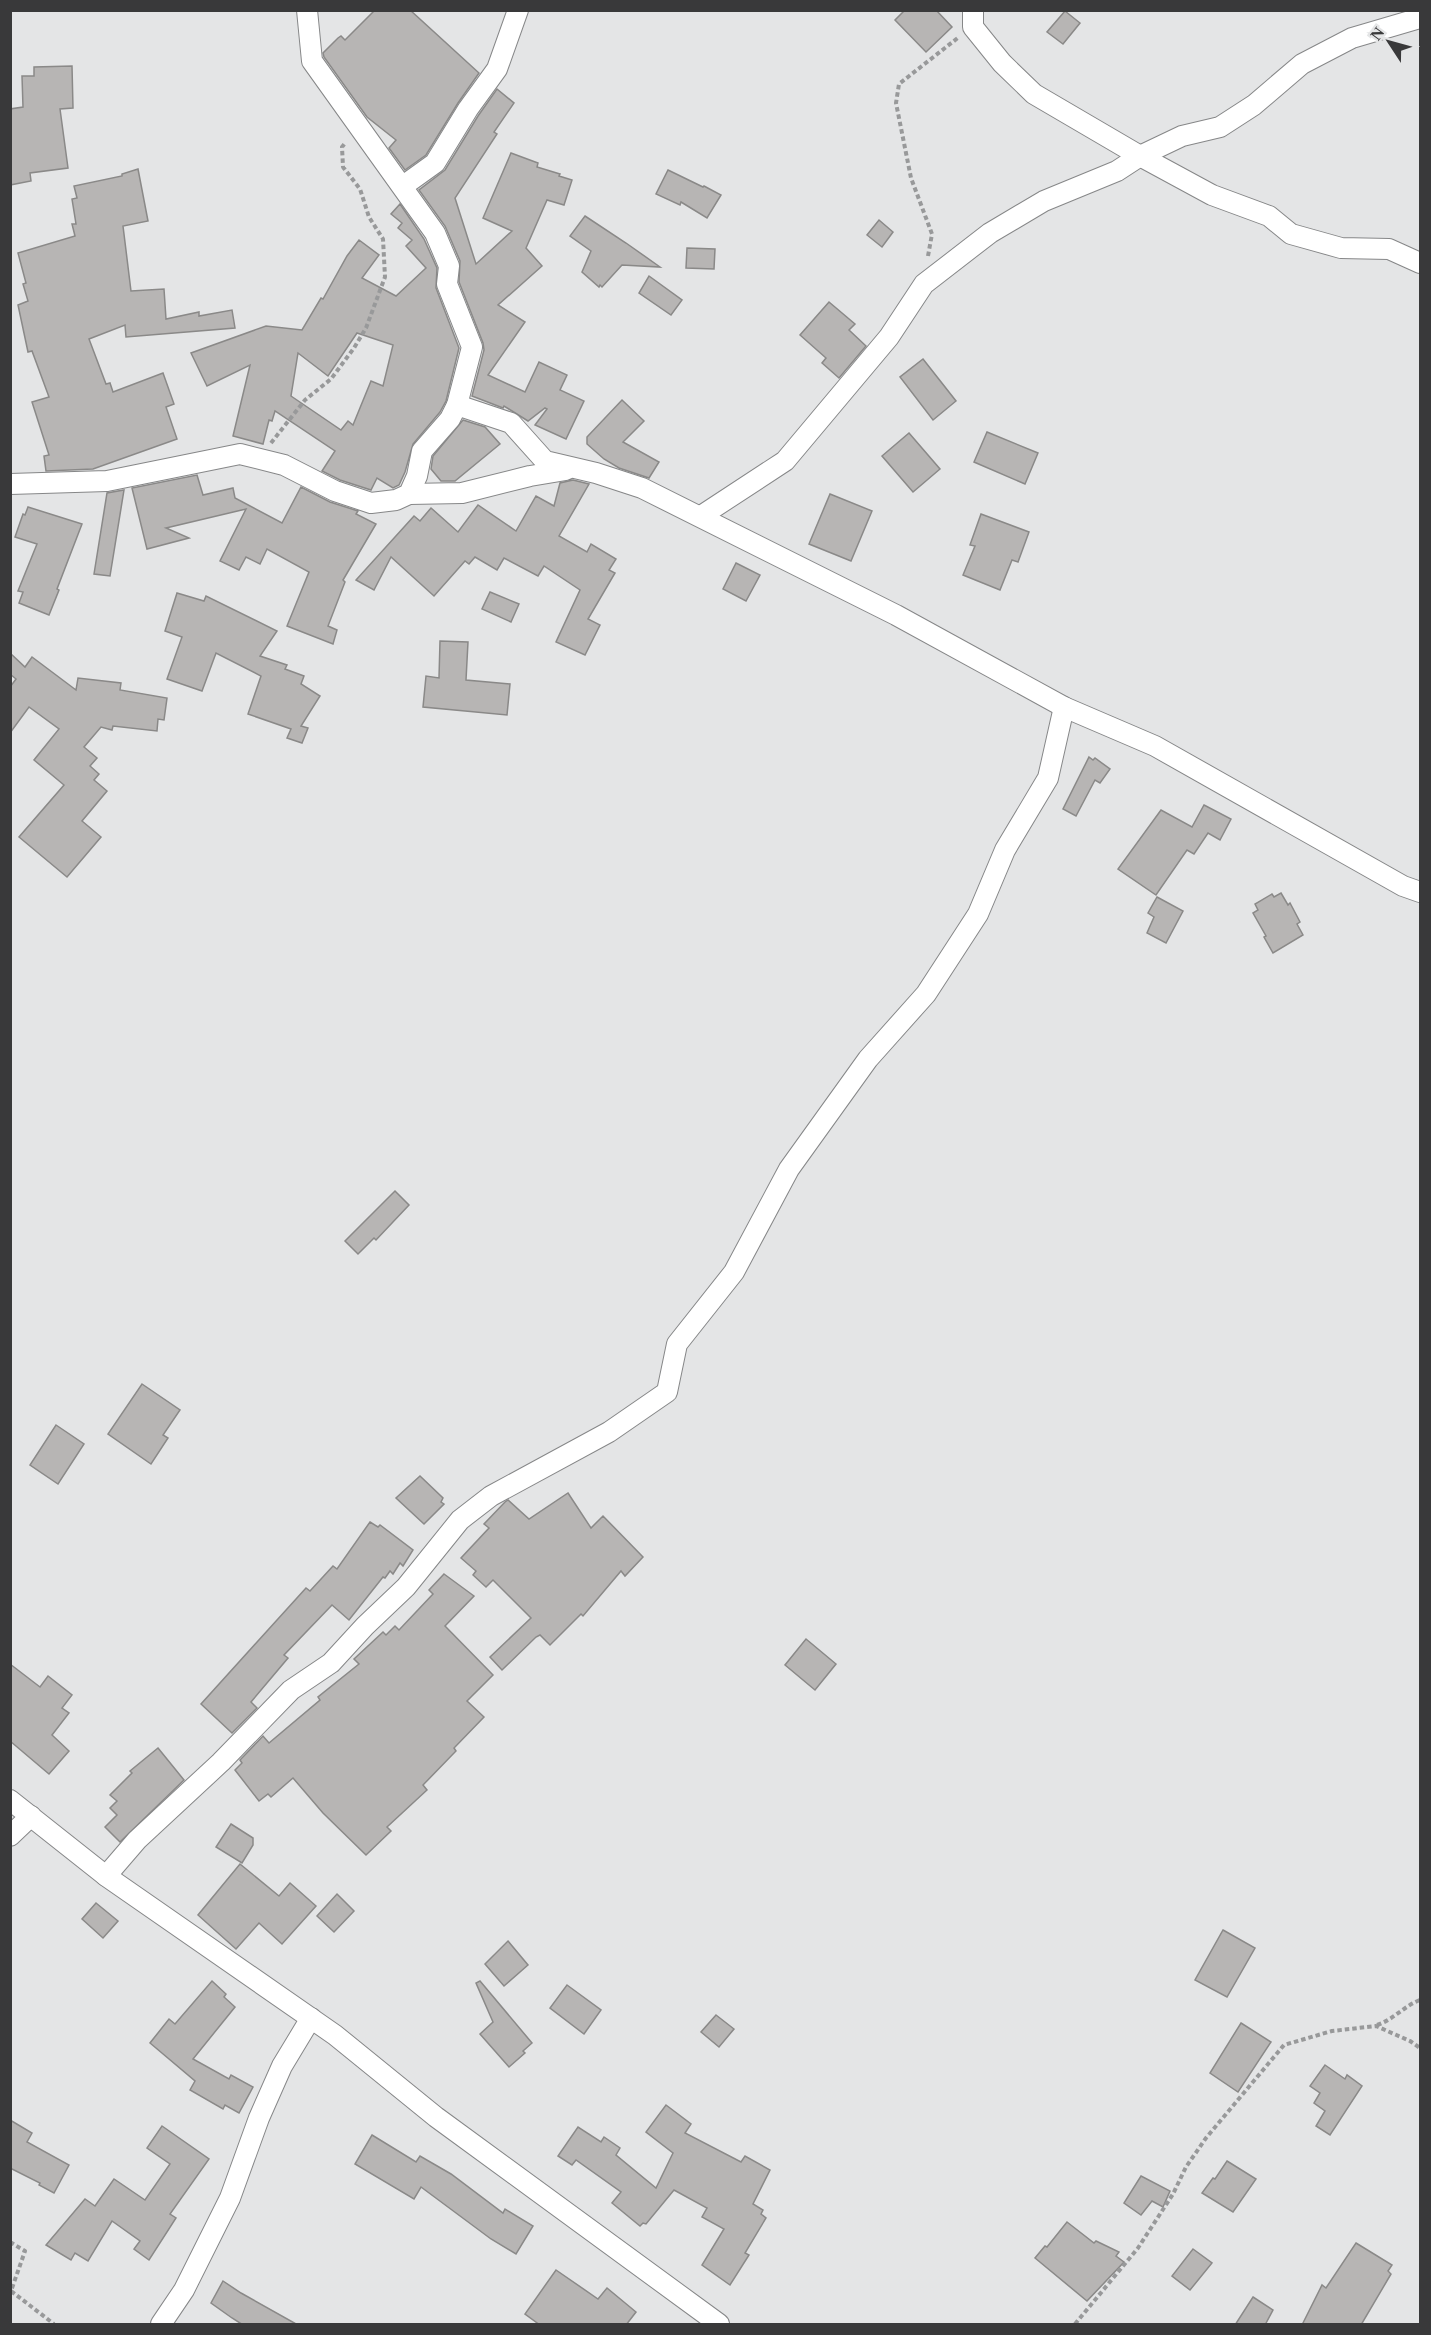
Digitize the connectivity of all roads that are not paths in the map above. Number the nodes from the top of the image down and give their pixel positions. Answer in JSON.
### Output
{"nodes":[{"id":1,"x":307,"y":10,"type":"edge"},
{"id":2,"x":518,"y":10,"type":"edge"},
{"id":3,"x":1420,"y":18,"type":"edge"},
{"id":4,"x":973,"y":19,"type":"edge"},
{"id":5,"x":1140,"y":156,"type":"junction"},
{"id":6,"x":403,"y":186,"type":"junction"},
{"id":7,"x":1420,"y":263,"type":"edge"},
{"id":8,"x":457,"y":405,"type":"junction"},
{"id":9,"x":596,"y":473,"type":"junction"},
{"id":10,"x":10,"y":484,"type":"edge"},
{"id":11,"x":409,"y":494,"type":"junction"},
{"id":12,"x":701,"y":516,"type":"junction"},
{"id":13,"x":1064,"y":707,"type":"junction"},
{"id":14,"x":1420,"y":892,"type":"edge"},
{"id":15,"x":10,"y":1800,"type":"edge"},
{"id":16,"x":31,"y":1816,"type":"junction"},
{"id":17,"x":10,"y":1836,"type":"edge"},
{"id":18,"x":106,"y":1876,"type":"junction"},
{"id":19,"x":311,"y":2018,"type":"junction"},
{"id":20,"x":161,"y":2325,"type":"edge"},
{"id":21,"x":719,"y":2325,"type":"edge"}],
"edges":[{"from":1,"to":6,"type":"street"},
{"from":2,"to":6,"type":"street"},
{"from":3,"to":5,"type":"street"},
{"from":4,"to":5,"type":"street"},
{"from":5,"to":7,"type":"street"},
{"from":5,"to":12,"type":"street"},
{"from":6,"to":8,"type":"street"},
{"from":8,"to":9,"type":"street"},
{"from":8,"to":11,"type":"street"},
{"from":9,"to":11,"type":"street"},
{"from":9,"to":12,"type":"street"},
{"from":10,"to":11,"type":"street"},
{"from":12,"to":13,"type":"street"},
{"from":13,"to":14,"type":"street"},
{"from":13,"to":18,"type":"street"},
{"from":15,"to":16,"type":"street"},
{"from":16,"to":17,"type":"street"},
{"from":16,"to":18,"type":"street"},
{"from":18,"to":19,"type":"street"},
{"from":19,"to":20,"type":"street"},
{"from":19,"to":21,"type":"street"}]}
